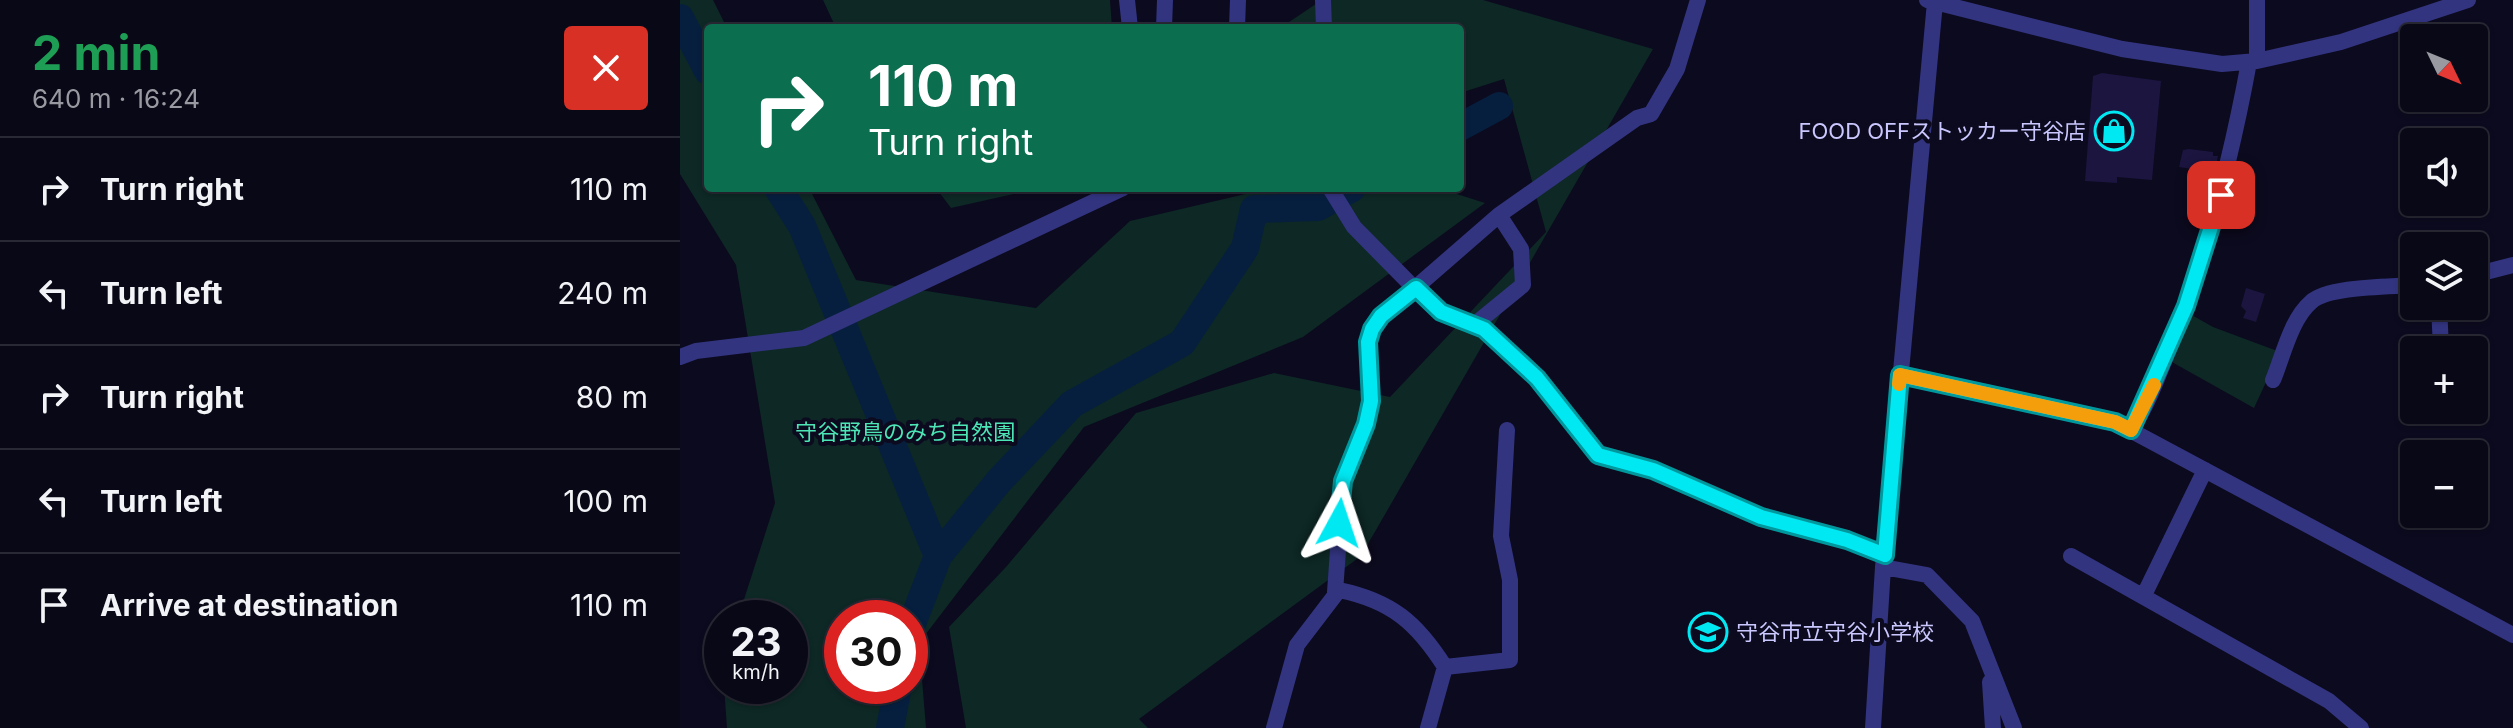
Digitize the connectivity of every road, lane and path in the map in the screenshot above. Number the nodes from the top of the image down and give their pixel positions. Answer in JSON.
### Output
{"nodes":[{"id":1,"x":1127,"y":0,"type":"edge"},
{"id":2,"x":1165,"y":0,"type":"edge"},
{"id":3,"x":1238,"y":0,"type":"edge"},
{"id":4,"x":1323,"y":0,"type":"edge"},
{"id":5,"x":1698,"y":0,"type":"edge"},
{"id":6,"x":2257,"y":0,"type":"edge"},
{"id":7,"x":2468,"y":0,"type":"edge"},
{"id":8,"x":1931,"y":1,"type":"edge"},
{"id":9,"x":1130,"y":24,"type":"edge"},
{"id":10,"x":1164,"y":24,"type":"edge"},
{"id":11,"x":1237,"y":24,"type":"edge"},
{"id":12,"x":1324,"y":24,"type":"edge"},
{"id":13,"x":2253,"y":62,"type":"junction"},
{"id":14,"x":1114,"y":192,"type":"edge"},
{"id":15,"x":1332,"y":192,"type":"edge"},
{"id":16,"x":1499,"y":215,"type":"junction"},
{"id":17,"x":2513,"y":265,"type":"edge"},
{"id":18,"x":2488,"y":271,"type":"edge"},
{"id":19,"x":2400,"y":286,"type":"edge"},
{"id":20,"x":1416,"y":288,"type":"junction"},
{"id":21,"x":1474,"y":325,"type":"junction"},
{"id":22,"x":680,"y":357,"type":"edge"},
{"id":23,"x":1900,"y":375,"type":"junction"},
{"id":24,"x":2273,"y":380,"type":"dead end"},
{"id":25,"x":1507,"y":430,"type":"dead end"},
{"id":26,"x":2131,"y":430,"type":"junction"},
{"id":27,"x":2205,"y":470,"type":"junction"},
{"id":28,"x":2071,"y":556,"type":"dead end"},
{"id":29,"x":1884,"y":561,"type":"junction"},
{"id":30,"x":1335,"y":592,"type":"junction"},
{"id":31,"x":2144,"y":595,"type":"junction"},
{"id":32,"x":2513,"y":635,"type":"edge"},
{"id":33,"x":1988,"y":663,"type":"junction"},
{"id":34,"x":1445,"y":667,"type":"junction"},
{"id":35,"x":1274,"y":728,"type":"edge"},
{"id":36,"x":1428,"y":728,"type":"edge"},
{"id":37,"x":1873,"y":728,"type":"edge"},
{"id":38,"x":1993,"y":728,"type":"edge"},
{"id":39,"x":2014,"y":728,"type":"edge"},
{"id":40,"x":2361,"y":728,"type":"edge"}],
"edges":[{"from":1,"to":9,"type":"street"},
{"from":2,"to":10,"type":"street"},
{"from":3,"to":11,"type":"street"},
{"from":4,"to":12,"type":"street"},
{"from":5,"to":16,"type":"street"},
{"from":6,"to":13,"type":"street"},
{"from":7,"to":13,"type":"street"},
{"from":8,"to":13,"type":"street"},
{"from":8,"to":23,"type":"street"},
{"from":13,"to":26,"type":"street"},
{"from":14,"to":22,"type":"street"},
{"from":15,"to":20,"type":"street"},
{"from":16,"to":20,"type":"street"},
{"from":16,"to":21,"type":"street"},
{"from":17,"to":18,"type":"street"},
{"from":19,"to":24,"type":"street"},
{"from":20,"to":21,"type":"street"},
{"from":20,"to":30,"type":"street"},
{"from":21,"to":29,"type":"street"},
{"from":23,"to":26,"type":"street"},
{"from":23,"to":29,"type":"street"},
{"from":25,"to":34,"type":"street"},
{"from":26,"to":27,"type":"street"},
{"from":27,"to":31,"type":"street"},
{"from":27,"to":32,"type":"street"},
{"from":28,"to":31,"type":"street"},
{"from":29,"to":33,"type":"street"},
{"from":29,"to":37,"type":"street"},
{"from":30,"to":34,"type":"street"},
{"from":30,"to":35,"type":"street"},
{"from":31,"to":40,"type":"street"},
{"from":33,"to":38,"type":"street"},
{"from":33,"to":39,"type":"street"},
{"from":34,"to":36,"type":"street"}]}
